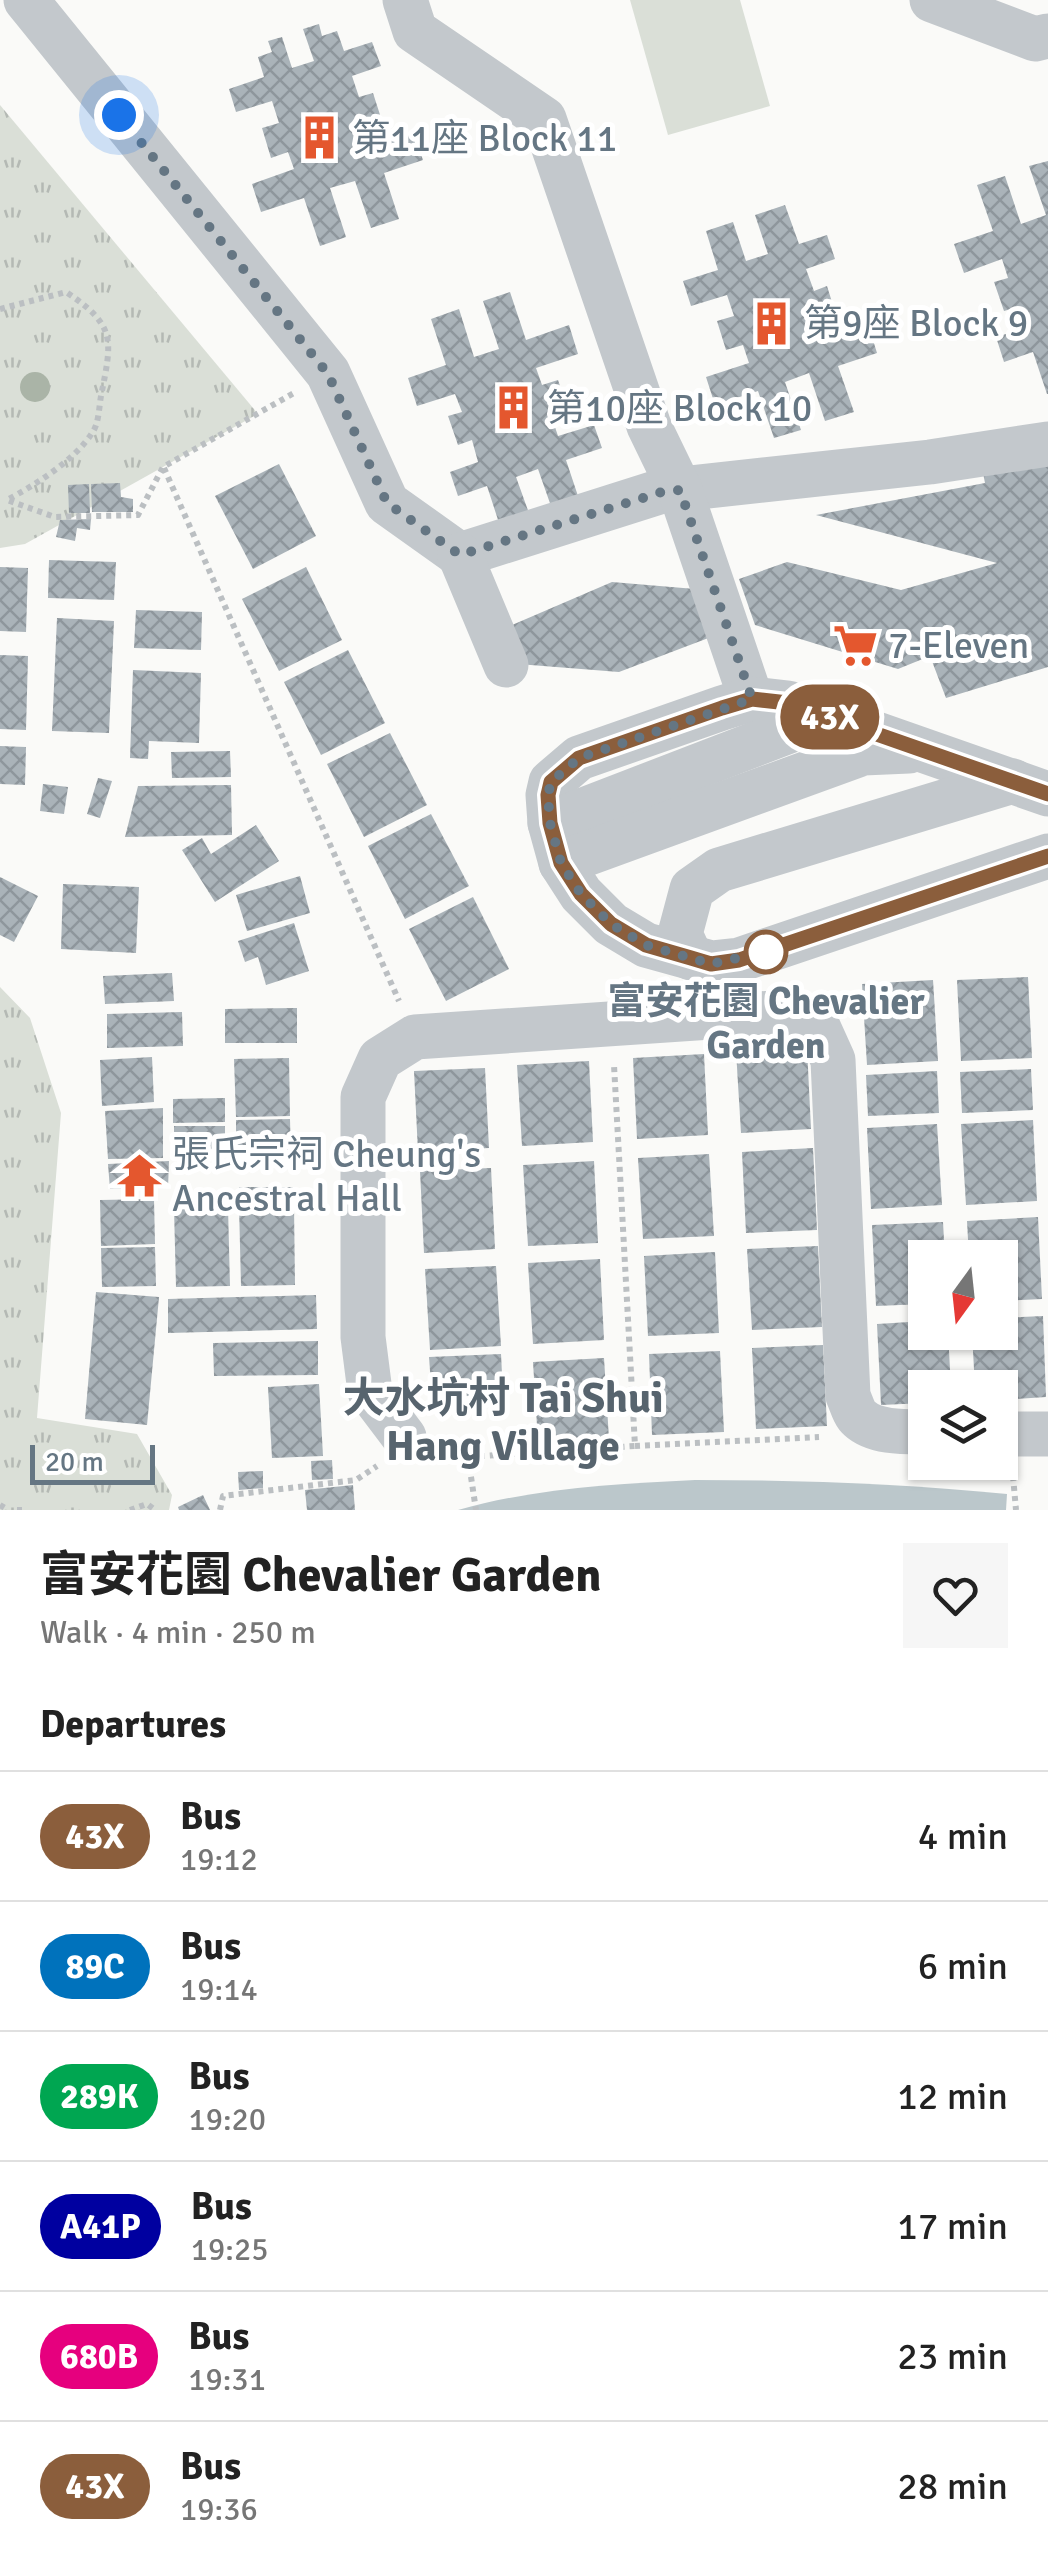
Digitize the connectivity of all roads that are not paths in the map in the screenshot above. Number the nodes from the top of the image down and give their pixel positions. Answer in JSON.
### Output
{"nodes":[{"id":1,"x":26,"y":0,"type":"edge"},
{"id":2,"x":405,"y":0,"type":"edge"},
{"id":3,"x":932,"y":0,"type":"edge"},
{"id":4,"x":1048,"y":36,"type":"edge"},
{"id":5,"x":1048,"y":444,"type":"edge"},
{"id":6,"x":680,"y":490,"type":"junction"},
{"id":7,"x":460,"y":555,"type":"junction"},
{"id":8,"x":506,"y":665,"type":"dead end"},
{"id":9,"x":752,"y":699,"type":"junction"},
{"id":10,"x":848,"y":724,"type":"junction"},
{"id":11,"x":934,"y":753,"type":"junction"},
{"id":12,"x":1030,"y":788,"type":"edge"},
{"id":13,"x":555,"y":843,"type":"junction"},
{"id":14,"x":1048,"y":856,"type":"edge"},
{"id":15,"x":691,"y":958,"type":"junction"},
{"id":16,"x":908,"y":1431,"type":"edge"},
{"id":17,"x":1018,"y":1434,"type":"edge"},
{"id":18,"x":1048,"y":1434,"type":"edge"},
{"id":19,"x":388,"y":1451,"type":"road end"}],
"edges":[{"from":1,"to":7,"type":"street"},
{"from":2,"to":6,"type":"street"},
{"from":3,"to":4,"type":"street"},
{"from":5,"to":6,"type":"street"},
{"from":6,"to":7,"type":"street"},
{"from":6,"to":9,"type":"street"},
{"from":7,"to":8,"type":"street"},
{"from":9,"to":10,"type":"street"},
{"from":9,"to":13,"type":"street"},
{"from":10,"to":11,"type":"street"},
{"from":10,"to":13,"type":"street"},
{"from":11,"to":12,"type":"street"},
{"from":11,"to":13,"type":"street"},
{"from":12,"to":15,"type":"street"},
{"from":13,"to":15,"type":"street"},
{"from":14,"to":15,"type":"street"},
{"from":16,"to":19,"type":"street"},
{"from":17,"to":18,"type":"street"}]}
